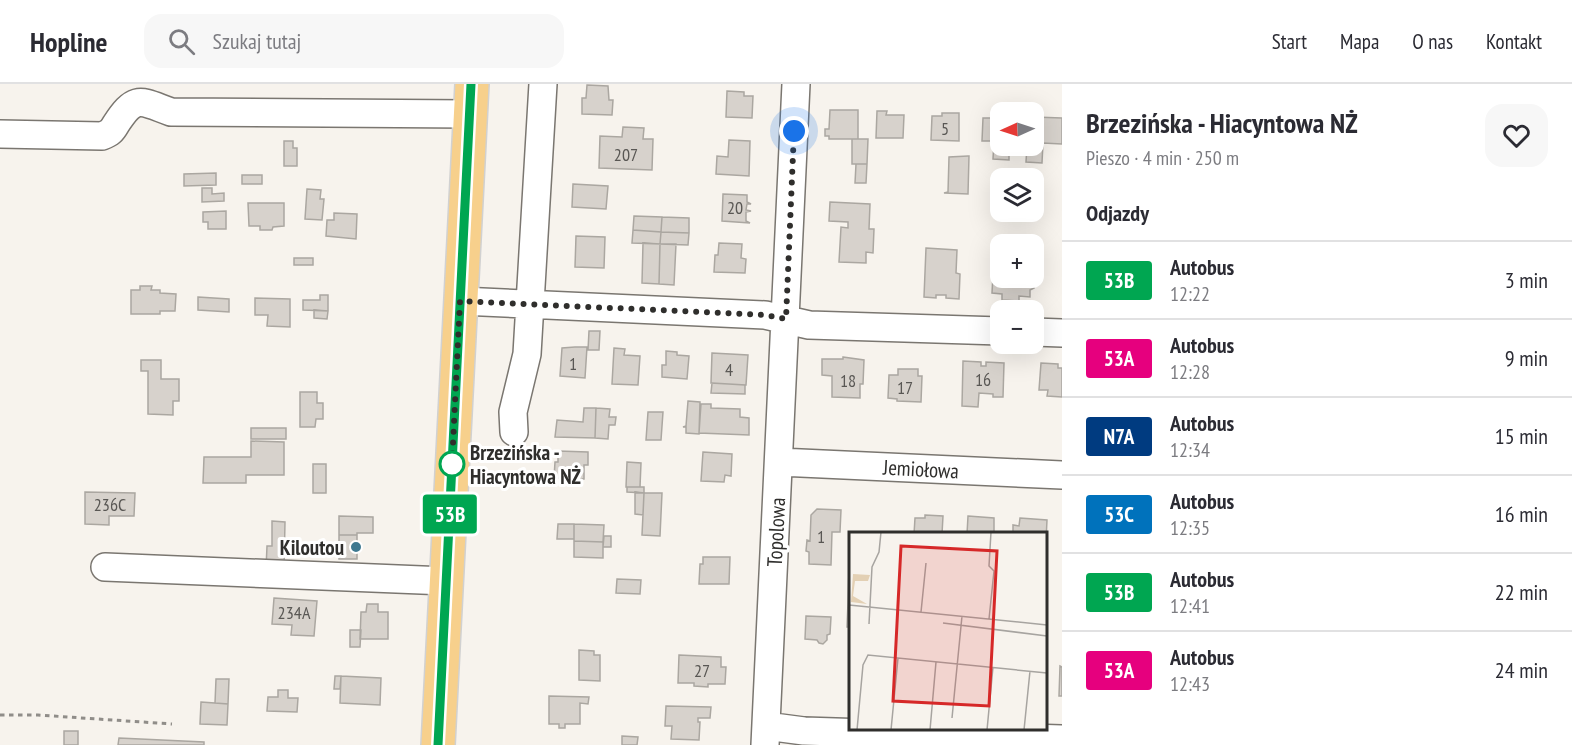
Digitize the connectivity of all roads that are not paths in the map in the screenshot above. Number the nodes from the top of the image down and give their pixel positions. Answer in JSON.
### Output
{"nodes":[{"id":1,"x":543,"y":84,"type":"edge"},
{"id":2,"x":796,"y":84,"type":"edge"},
{"id":3,"x":471,"y":99,"type":"edge"},
{"id":4,"x":0,"y":134,"type":"edge"},
{"id":5,"x":460,"y":301,"type":"junction"},
{"id":6,"x":529,"y":303,"type":"junction"},
{"id":7,"x":786,"y":319,"type":"junction"},
{"id":8,"x":990,"y":331,"type":"edge"},
{"id":9,"x":1044,"y":332,"type":"edge"},
{"id":10,"x":1062,"y":333,"type":"edge"},
{"id":11,"x":514,"y":432,"type":"dead end"},
{"id":12,"x":779,"y":462,"type":"junction"},
{"id":13,"x":1062,"y":475,"type":"edge"},
{"id":14,"x":105,"y":567,"type":"dead end"},
{"id":15,"x":446,"y":582,"type":"junction"},
{"id":16,"x":766,"y":735,"type":"edge"},
{"id":17,"x":1062,"y":739,"type":"edge"},
{"id":18,"x":438,"y":745,"type":"edge"}],
"edges":[{"from":1,"to":6,"type":"street"},
{"from":2,"to":7,"type":"street","name":"Topolowa"},
{"from":3,"to":4,"type":"street"},
{"from":3,"to":5,"type":"main road"},
{"from":5,"to":6,"type":"street"},
{"from":5,"to":15,"type":"main road"},
{"from":6,"to":7,"type":"street"},
{"from":6,"to":11,"type":"street"},
{"from":7,"to":8,"type":"street"},
{"from":7,"to":12,"type":"street","name":"Topolowa"},
{"from":9,"to":10,"type":"street"},
{"from":12,"to":13,"type":"street","name":"Jemiołowa"},
{"from":12,"to":16,"type":"street","name":"Topolowa"},
{"from":14,"to":15,"type":"street"},
{"from":15,"to":18,"type":"main road"},
{"from":16,"to":17,"type":"street"}]}
